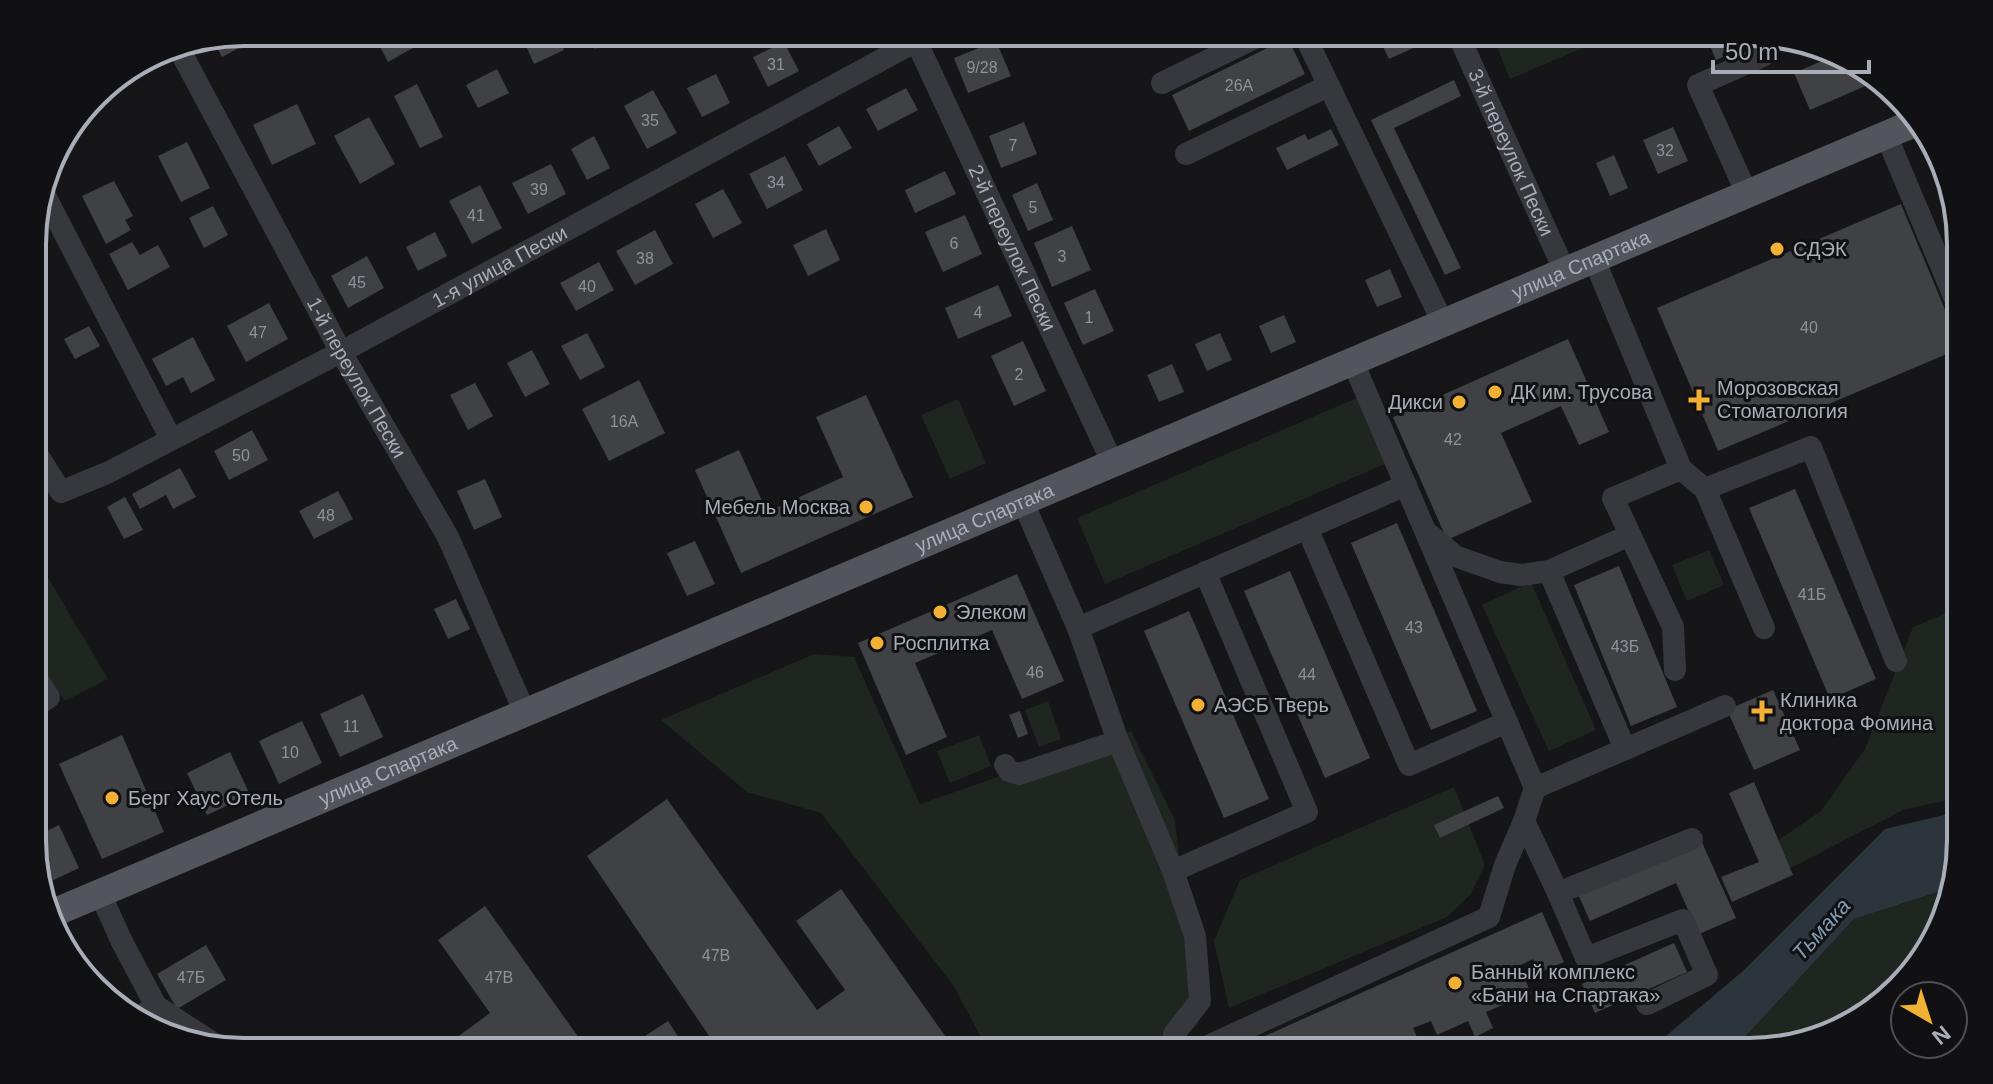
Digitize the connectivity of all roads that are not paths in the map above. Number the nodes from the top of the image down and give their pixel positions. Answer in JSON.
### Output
{"nodes":[{"id":1,"x":901,"y":46,"type":"edge"},
{"id":2,"x":926,"y":46,"type":"edge"},
{"id":3,"x":1238,"y":46,"type":"edge"},
{"id":4,"x":1309,"y":46,"type":"edge"},
{"id":5,"x":1463,"y":46,"type":"edge"},
{"id":6,"x":183,"y":56,"type":"edge"},
{"id":7,"x":1763,"y":56,"type":"dead end"},
{"id":8,"x":1162,"y":83,"type":"dead end"},
{"id":9,"x":1328,"y":86,"type":"junction"},
{"id":10,"x":1907,"y":126,"type":"edge"},
{"id":11,"x":1886,"y":135,"type":"junction"},
{"id":12,"x":1186,"y":154,"type":"dead end"},
{"id":13,"x":1747,"y":194,"type":"junction"},
{"id":14,"x":50,"y":206,"type":"edge"},
{"id":15,"x":1594,"y":259,"type":"junction"},
{"id":16,"x":1565,"y":272,"type":"junction"},
{"id":17,"x":1947,"y":280,"type":"edge"},
{"id":18,"x":1443,"y":323,"type":"junction"},
{"id":19,"x":341,"y":352,"type":"junction"},
{"id":20,"x":1353,"y":362,"type":"junction"},
{"id":21,"x":171,"y":439,"type":"junction"},
{"id":22,"x":1113,"y":464,"type":"junction"},
{"id":23,"x":46,"y":468,"type":"edge"},
{"id":24,"x":1681,"y":469,"type":"junction"},
{"id":25,"x":1406,"y":485,"type":"junction"},
{"id":26,"x":1705,"y":489,"type":"junction"},
{"id":27,"x":1023,"y":502,"type":"junction"},
{"id":28,"x":1307,"y":528,"type":"junction"},
{"id":29,"x":1425,"y":531,"type":"junction"},
{"id":30,"x":1630,"y":535,"type":"junction"},
{"id":31,"x":1549,"y":571,"type":"junction"},
{"id":32,"x":1205,"y":572,"type":"junction"},
{"id":33,"x":1078,"y":628,"type":"junction"},
{"id":34,"x":1764,"y":628,"type":"dead end"},
{"id":35,"x":1896,"y":661,"type":"dead end"},
{"id":36,"x":1675,"y":670,"type":"dead end"},
{"id":37,"x":1725,"y":706,"type":"dead end"},
{"id":38,"x":525,"y":713,"type":"junction"},
{"id":39,"x":1507,"y":722,"type":"junction"},
{"id":40,"x":1118,"y":741,"type":"junction"},
{"id":41,"x":1625,"y":749,"type":"junction"},
{"id":42,"x":1005,"y":765,"type":"dead end"},
{"id":43,"x":1535,"y":788,"type":"junction"},
{"id":44,"x":1524,"y":821,"type":"junction"},
{"id":45,"x":1692,"y":839,"type":"dead end"},
{"id":46,"x":1173,"y":871,"type":"junction"},
{"id":47,"x":100,"y":893,"type":"junction"},
{"id":48,"x":1558,"y":893,"type":"junction"},
{"id":49,"x":59,"y":910,"type":"edge"},
{"id":50,"x":1647,"y":1004,"type":"dead end"},
{"id":51,"x":156,"y":1006,"type":"junction"},
{"id":52,"x":147,"y":1012,"type":"edge"},
{"id":53,"x":195,"y":1031,"type":"edge"},
{"id":54,"x":1176,"y":1038,"type":"edge"},
{"id":55,"x":1225,"y":1038,"type":"edge"}],
"edges":[{"from":1,"to":19,"type":"street","name":"1-я улица Пески"},
{"from":2,"to":22,"type":"street","name":"2-й переулок Пески"},
{"from":3,"to":8,"type":"street"},
{"from":4,"to":9,"type":"street"},
{"from":5,"to":16,"type":"street","name":"3-й переулок Пески"},
{"from":6,"to":19,"type":"street","name":"1-й переулок Пески"},
{"from":7,"to":13,"type":"street"},
{"from":9,"to":12,"type":"street"},
{"from":9,"to":18,"type":"street"},
{"from":10,"to":11,"type":"main road","name":"улица Спартака"},
{"from":11,"to":13,"type":"main road","name":"улица Спартака"},
{"from":11,"to":17,"type":"street"},
{"from":13,"to":15,"type":"main road","name":"улица Спартака"},
{"from":14,"to":21,"type":"street"},
{"from":15,"to":16,"type":"main road","name":"улица Спартака"},
{"from":15,"to":24,"type":"street"},
{"from":16,"to":18,"type":"main road","name":"улица Спартака"},
{"from":18,"to":20,"type":"main road","name":"улица Спартака"},
{"from":19,"to":21,"type":"street","name":"1-я улица Пески"},
{"from":19,"to":38,"type":"street","name":"1-й переулок Пески"},
{"from":20,"to":22,"type":"main road","name":"улица Спартака"},
{"from":20,"to":25,"type":"street"},
{"from":21,"to":23,"type":"street","name":"1-я улица Пески"},
{"from":22,"to":27,"type":"main road","name":"улица Спартака"},
{"from":24,"to":26,"type":"street"},
{"from":24,"to":30,"type":"street"},
{"from":25,"to":28,"type":"street"},
{"from":25,"to":29,"type":"street"},
{"from":26,"to":34,"type":"street"},
{"from":26,"to":35,"type":"street"},
{"from":27,"to":33,"type":"street"},
{"from":27,"to":38,"type":"main road","name":"улица Спартака"},
{"from":28,"to":32,"type":"street"},
{"from":28,"to":39,"type":"street"},
{"from":29,"to":31,"type":"street"},
{"from":29,"to":39,"type":"street"},
{"from":30,"to":31,"type":"street"},
{"from":30,"to":36,"type":"street"},
{"from":31,"to":41,"type":"street"},
{"from":32,"to":33,"type":"street"},
{"from":32,"to":46,"type":"street"},
{"from":33,"to":40,"type":"street"},
{"from":37,"to":41,"type":"street"},
{"from":38,"to":47,"type":"main road","name":"улица Спартака"},
{"from":39,"to":43,"type":"street"},
{"from":40,"to":42,"type":"street"},
{"from":40,"to":46,"type":"street"},
{"from":41,"to":43,"type":"street"},
{"from":43,"to":44,"type":"street"},
{"from":44,"to":48,"type":"street"},
{"from":44,"to":55,"type":"street"},
{"from":45,"to":48,"type":"street"},
{"from":46,"to":54,"type":"street"},
{"from":47,"to":49,"type":"main road","name":"улица Спартака"},
{"from":47,"to":51,"type":"street"},
{"from":48,"to":50,"type":"street"},
{"from":51,"to":52,"type":"street"},
{"from":51,"to":53,"type":"street"}]}
